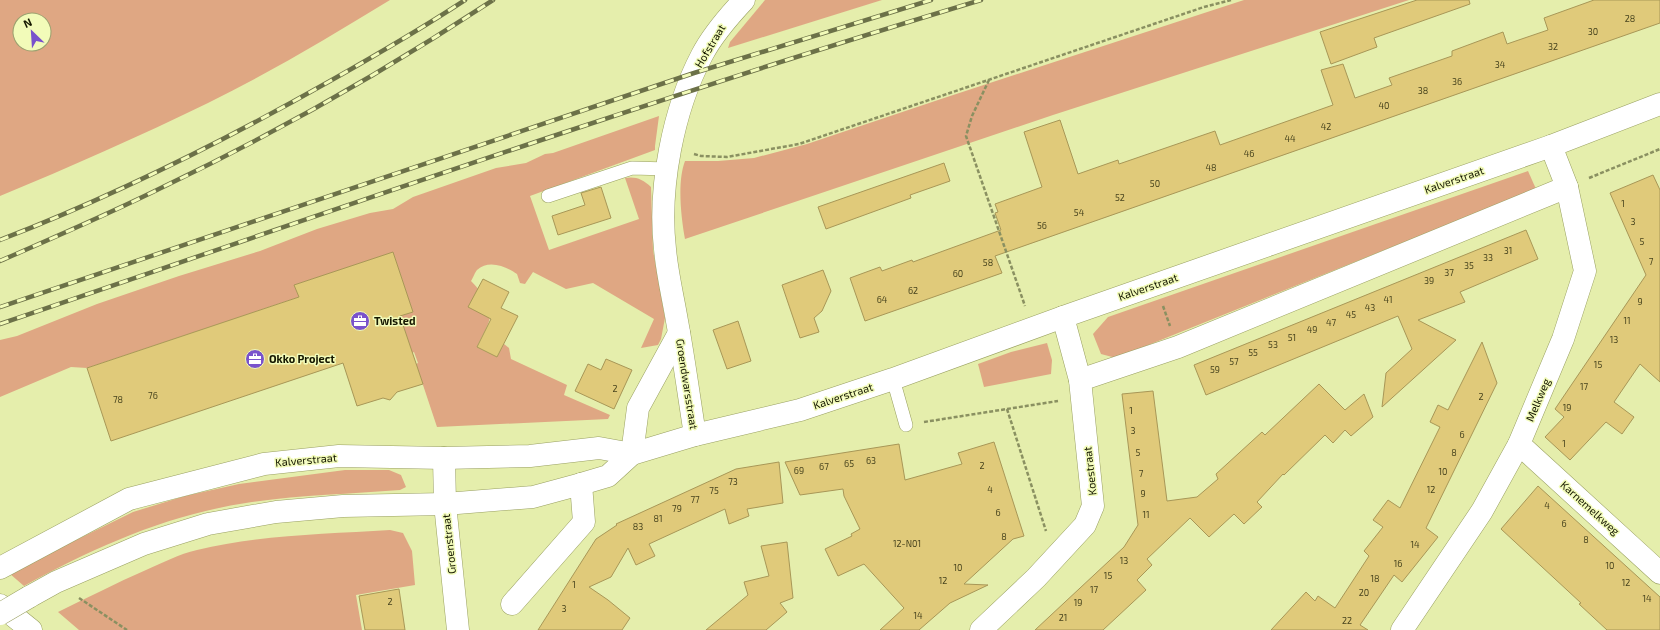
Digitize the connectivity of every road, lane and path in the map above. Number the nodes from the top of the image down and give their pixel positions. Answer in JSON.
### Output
{"nodes":[{"id":1,"x":744,"y":0,"type":"edge"},
{"id":2,"x":1231,"y":0,"type":"edge"},
{"id":3,"x":990,"y":80,"type":"junction"},
{"id":4,"x":1660,"y":104,"type":"edge"},
{"id":5,"x":676,"y":121,"type":"joint"},
{"id":6,"x":671,"y":146,"type":"junction"},
{"id":7,"x":1551,"y":146,"type":"junction"},
{"id":8,"x":1660,"y":149,"type":"edge"},
{"id":9,"x":668,"y":169,"type":"junction"},
{"id":10,"x":1567,"y":187,"type":"junction"},
{"id":11,"x":548,"y":196,"type":"dead end"},
{"id":12,"x":1155,"y":284,"type":"junction"},
{"id":13,"x":1063,"y":317,"type":"junction"},
{"id":14,"x":1033,"y":328,"type":"junction"},
{"id":15,"x":679,"y":333,"type":"junction"},
{"id":16,"x":1178,"y":347,"type":"junction"},
{"id":17,"x":893,"y":380,"type":"junction"},
{"id":18,"x":1081,"y":389,"type":"junction"},
{"id":19,"x":1007,"y":409,"type":"junction"},
{"id":20,"x":906,"y":425,"type":"joint"},
{"id":21,"x":695,"y":435,"type":"junction"},
{"id":22,"x":1519,"y":444,"type":"junction"},
{"id":23,"x":632,"y":454,"type":"junction"},
{"id":24,"x":444,"y":458,"type":"junction"},
{"id":25,"x":581,"y":484,"type":"junction"},
{"id":26,"x":445,"y":504,"type":"junction"},
{"id":27,"x":1055,"y":558,"type":"junction"},
{"id":28,"x":0,"y":568,"type":"edge"},
{"id":29,"x":1660,"y":573,"type":"edge"},
{"id":30,"x":56,"y":582,"type":"junction"},
{"id":31,"x":512,"y":604,"type":"dead end"},
{"id":32,"x":0,"y":605,"type":"edge"},
{"id":33,"x":0,"y":614,"type":"edge"},
{"id":34,"x":31,"y":630,"type":"edge"},
{"id":35,"x":126,"y":630,"type":"edge"},
{"id":36,"x":458,"y":630,"type":"edge"},
{"id":37,"x":981,"y":630,"type":"edge"},
{"id":38,"x":1402,"y":630,"type":"edge"}],
"edges":[{"from":1,"to":5,"type":"street","name":"Hofstraat"},
{"from":2,"to":3,"type":"path"},
{"from":3,"to":6,"type":"path"},
{"from":3,"to":14,"type":"path"},
{"from":4,"to":7,"type":"street","name":"Kalverstraat"},
{"from":5,"to":6,"type":"street","name":"Groendwarsstraat"},
{"from":6,"to":9,"type":"street","name":"Groendwarsstraat"},
{"from":7,"to":10,"type":"street","name":"Melkweg"},
{"from":7,"to":12,"type":"street","name":"Kalverstraat"},
{"from":8,"to":10,"type":"path"},
{"from":9,"to":11,"type":"lane"},
{"from":9,"to":15,"type":"street","name":"Groendwarsstraat"},
{"from":10,"to":16,"type":"street"},
{"from":10,"to":22,"type":"street","name":"Melkweg"},
{"from":12,"to":13,"type":"street","name":"Kalverstraat"},
{"from":12,"to":16,"type":"path"},
{"from":13,"to":14,"type":"street","name":"Kalverstraat"},
{"from":13,"to":18,"type":"street","name":"Koestraat"},
{"from":14,"to":17,"type":"street","name":"Kalverstraat"},
{"from":15,"to":21,"type":"street","name":"Groendwarsstraat"},
{"from":15,"to":23,"type":"street","name":"Groendwarsstraat"},
{"from":16,"to":18,"type":"street"},
{"from":17,"to":20,"type":"lane"},
{"from":17,"to":21,"type":"street","name":"Kalverstraat"},
{"from":18,"to":19,"type":"path"},
{"from":18,"to":27,"type":"street","name":"Koestraat"},
{"from":19,"to":20,"type":"path"},
{"from":19,"to":27,"type":"path"},
{"from":21,"to":23,"type":"street","name":"Kalverstraat"},
{"from":22,"to":29,"type":"street","name":"Karnemelkweg"},
{"from":22,"to":38,"type":"street","name":"Melkweg"},
{"from":23,"to":24,"type":"street","name":"Kalverstraat"},
{"from":23,"to":25,"type":"street","name":"Kalverstraat"},
{"from":24,"to":26,"type":"street","name":"Groenstraat"},
{"from":24,"to":28,"type":"street","name":"Kalverstraat"},
{"from":25,"to":26,"type":"street","name":"Kalverstraat"},
{"from":25,"to":31,"type":"street"},
{"from":26,"to":30,"type":"street","name":"Kalverstraat"},
{"from":26,"to":36,"type":"street","name":"Groenstraat"},
{"from":27,"to":37,"type":"street","name":"Koestraat"},
{"from":30,"to":33,"type":"street","name":"Kalverstraat","bridge":true},
{"from":30,"to":35,"type":"path"},
{"from":32,"to":34,"type":"street"}]}
